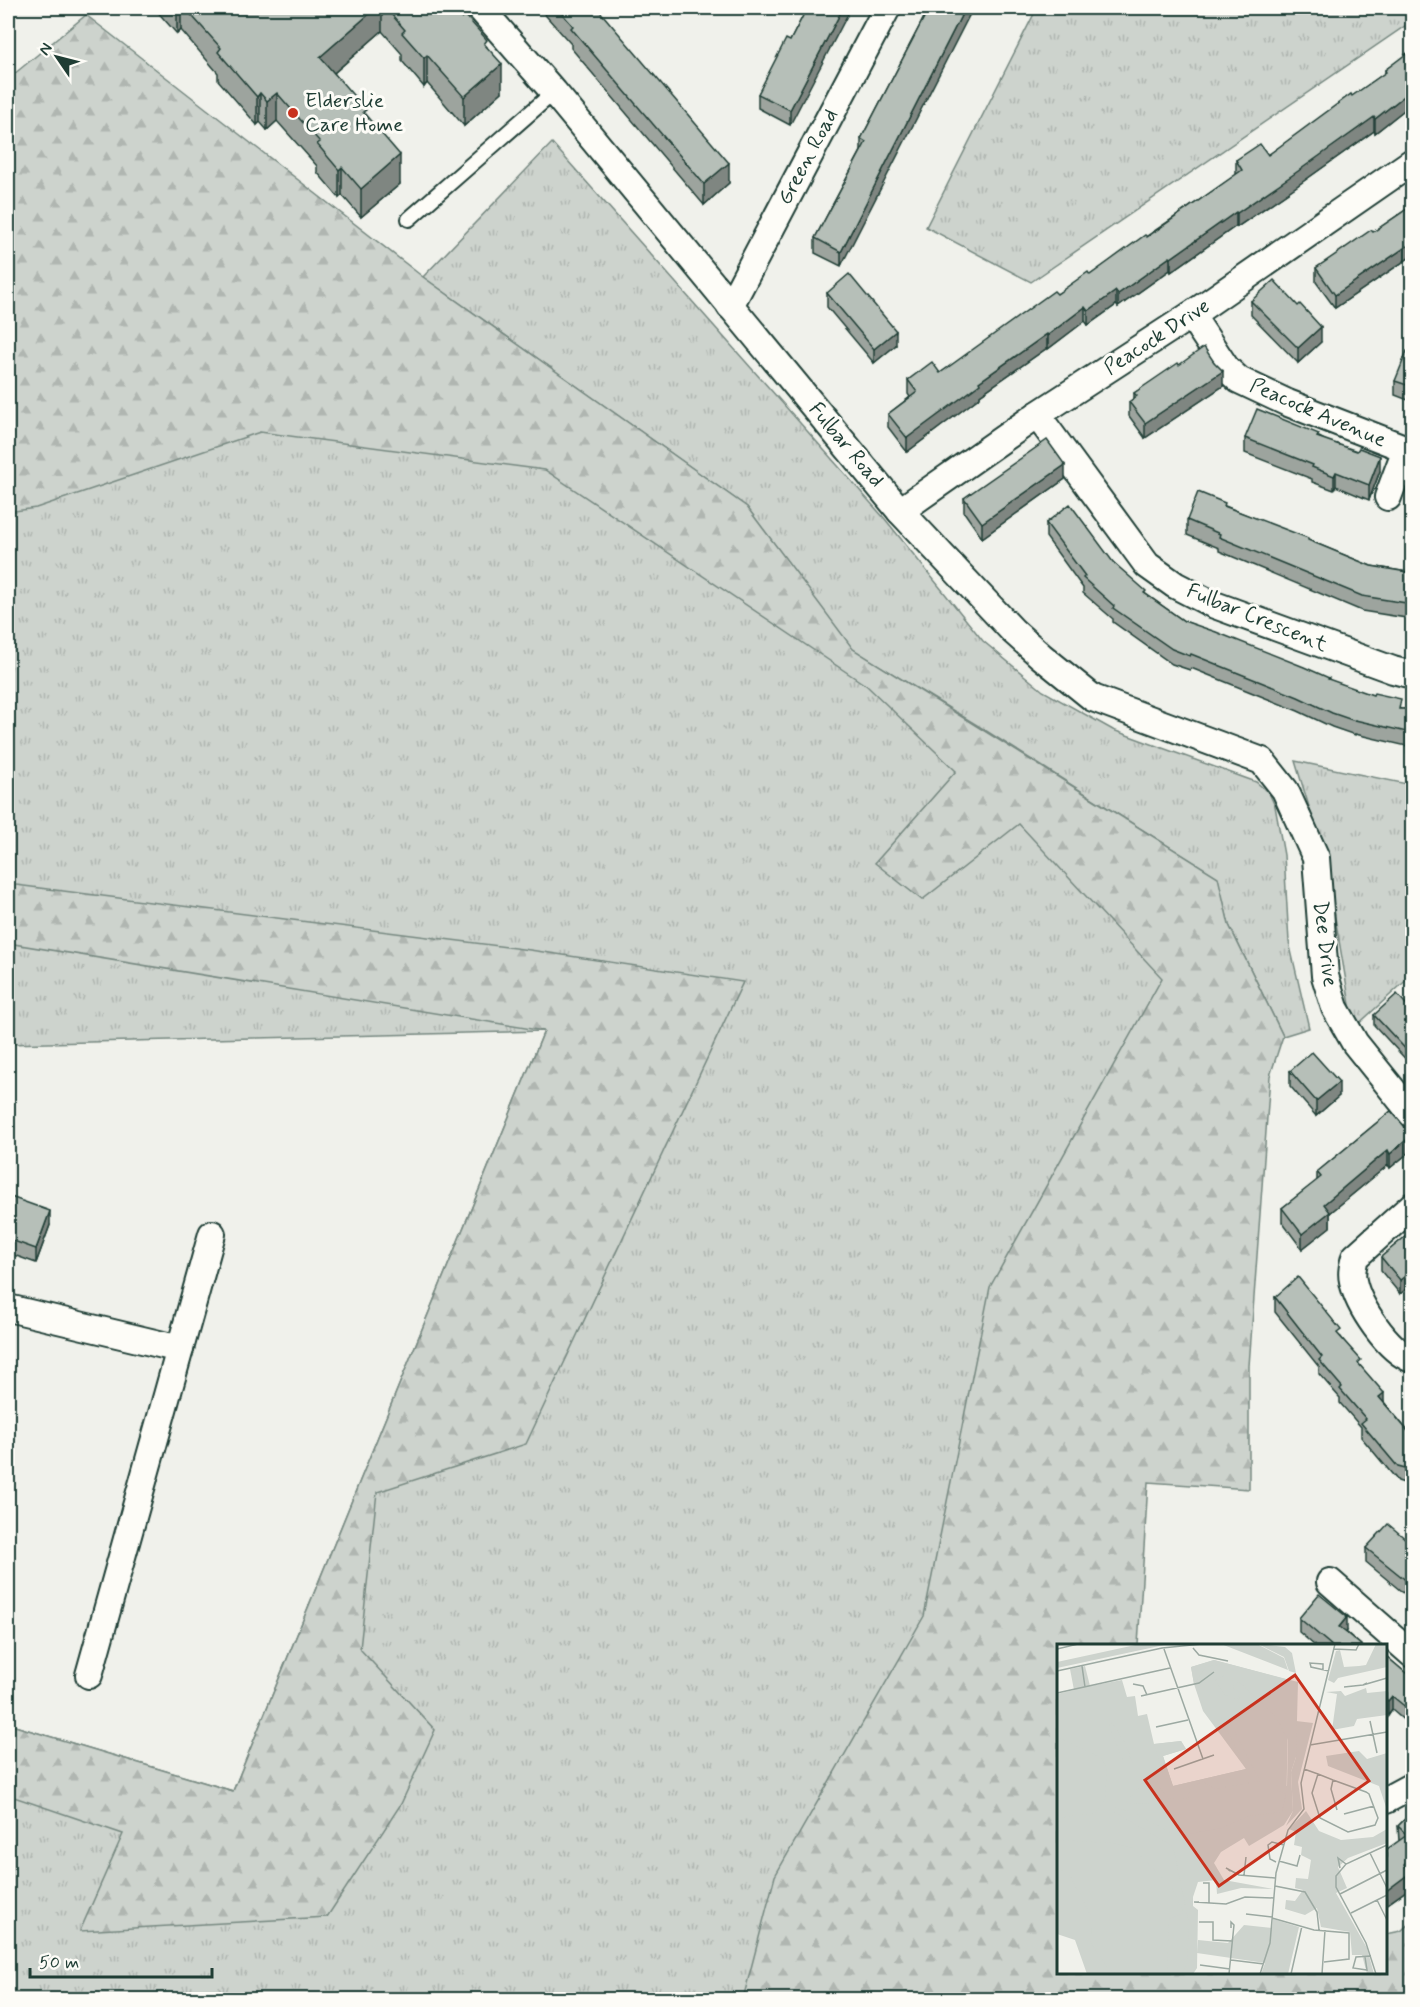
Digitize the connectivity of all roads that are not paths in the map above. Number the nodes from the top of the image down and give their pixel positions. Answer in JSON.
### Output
{"nodes":[{"id":1,"x":480,"y":8,"type":"edge"},
{"id":2,"x":887,"y":8,"type":"edge"},
{"id":3,"x":554,"y":92,"type":"junction"},
{"id":4,"x":1413,"y":162,"type":"edge"},
{"id":5,"x":409,"y":219,"type":"dead end"},
{"id":6,"x":729,"y":306,"type":"junction"},
{"id":7,"x":1191,"y":315,"type":"junction"},
{"id":8,"x":1037,"y":415,"type":"junction"},
{"id":9,"x":1409,"y":450,"type":"edge"},
{"id":10,"x":1388,"y":497,"type":"dead end"},
{"id":11,"x":900,"y":511,"type":"junction"},
{"id":12,"x":1413,"y":675,"type":"edge"},
{"id":13,"x":1285,"y":789,"type":"joint"},
{"id":14,"x":1413,"y":1114,"type":"edge"},
{"id":15,"x":1413,"y":1206,"type":"edge"},
{"id":16,"x":212,"y":1234,"type":"dead end"},
{"id":17,"x":8,"y":1308,"type":"edge"},
{"id":18,"x":180,"y":1349,"type":"junction"},
{"id":19,"x":1413,"y":1359,"type":"edge"},
{"id":20,"x":1330,"y":1582,"type":"dead end"},
{"id":21,"x":1413,"y":1654,"type":"edge"},
{"id":22,"x":89,"y":1675,"type":"dead end"},
{"id":23,"x":1413,"y":1786,"type":"edge"},
{"id":24,"x":1387,"y":1799,"type":"edge"}],
"edges":[{"from":1,"to":3,"type":"street","name":"Fulbar Road"},
{"from":2,"to":6,"type":"street","name":"Green Road"},
{"from":3,"to":5,"type":"lane"},
{"from":3,"to":6,"type":"street","name":"Fulbar Road"},
{"from":4,"to":7,"type":"street","name":"Peacock Drive"},
{"from":6,"to":11,"type":"street","name":"Fulbar Road"},
{"from":7,"to":8,"type":"street","name":"Peacock Drive"},
{"from":7,"to":9,"type":"street","name":"Peacock Avenue"},
{"from":8,"to":11,"type":"street","name":"Peacock Drive"},
{"from":8,"to":12,"type":"street","name":"Fulbar Crescent"},
{"from":9,"to":10,"type":"street","name":"Peacock Avenue"},
{"from":11,"to":13,"type":"street","name":"Fulbar Road"},
{"from":13,"to":14,"type":"street","name":"Dee Drive"},
{"from":15,"to":19,"type":"street"},
{"from":16,"to":18,"type":"street"},
{"from":17,"to":18,"type":"street"},
{"from":18,"to":22,"type":"street"},
{"from":20,"to":21,"type":"street"},
{"from":23,"to":24,"type":"street"}]}
